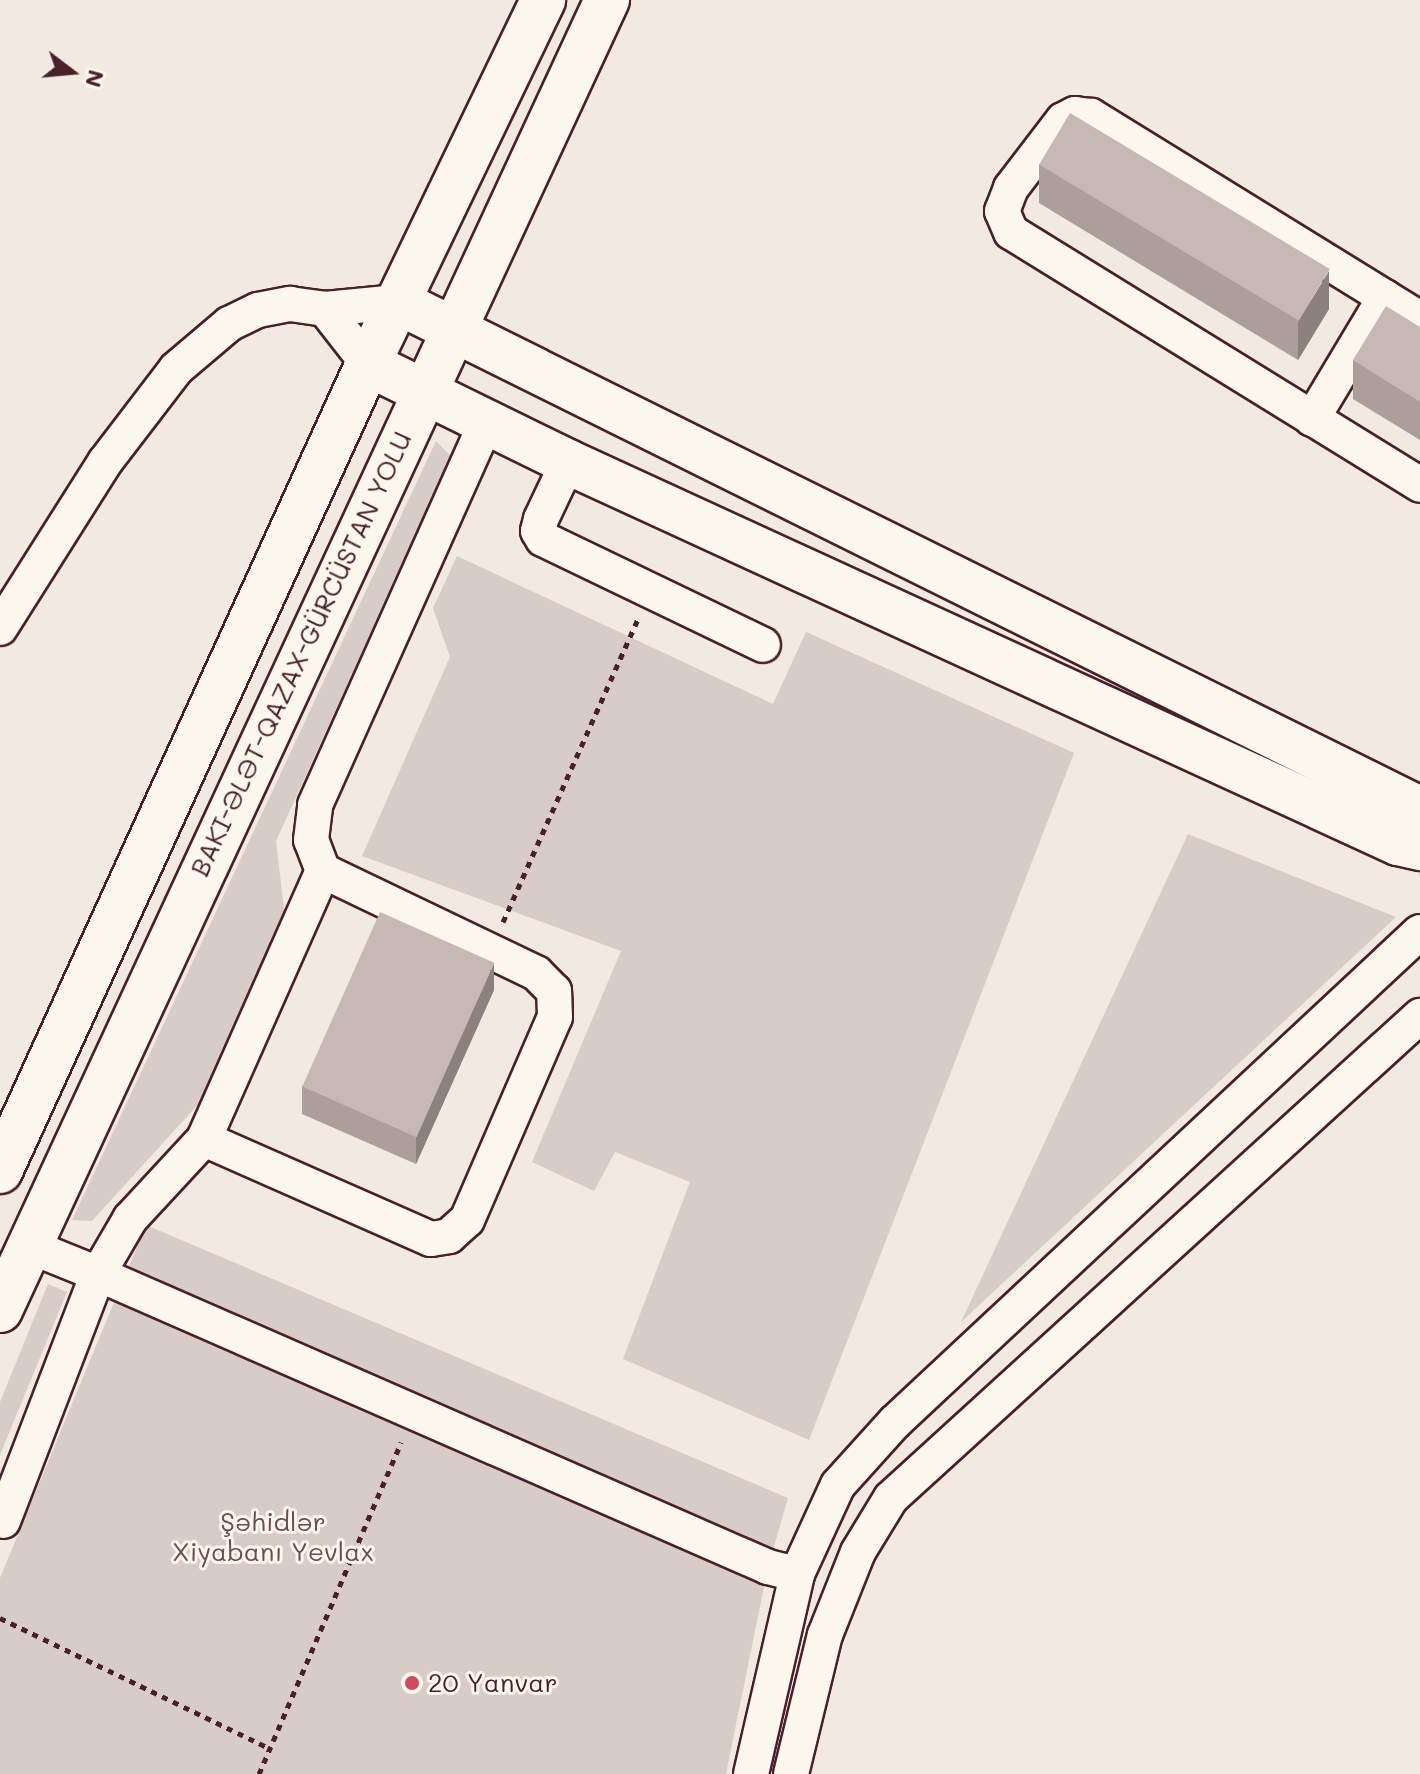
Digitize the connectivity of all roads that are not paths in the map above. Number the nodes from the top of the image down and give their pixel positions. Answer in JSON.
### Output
{"nodes":[{"id":1,"x":543,"y":0,"type":"edge"},
{"id":2,"x":607,"y":0,"type":"edge"},
{"id":3,"x":1385,"y":297,"type":"junction"},
{"id":4,"x":398,"y":302,"type":"junction"},
{"id":5,"x":325,"y":309,"type":"junction"},
{"id":6,"x":1420,"y":319,"type":"edge"},
{"id":7,"x":451,"y":329,"type":"junction"},
{"id":8,"x":368,"y":364,"type":"junction"},
{"id":9,"x":423,"y":390,"type":"junction"},
{"id":10,"x":1312,"y":419,"type":"junction"},
{"id":11,"x":487,"y":421,"type":"junction"},
{"id":12,"x":568,"y":462,"type":"junction"},
{"id":13,"x":1420,"y":485,"type":"edge"},
{"id":14,"x":0,"y":628,"type":"edge"},
{"id":15,"x":763,"y":645,"type":"dead end"},
{"id":16,"x":1420,"y":809,"type":"edge"},
{"id":17,"x":1420,"y":848,"type":"edge"},
{"id":18,"x":323,"y":871,"type":"junction"},
{"id":19,"x":1420,"y":932,"type":"edge"},
{"id":20,"x":1420,"y":1016,"type":"edge"},
{"id":21,"x":204,"y":1139,"type":"junction"},
{"id":22,"x":0,"y":1171,"type":"edge"},
{"id":23,"x":29,"y":1246,"type":"junction"},
{"id":24,"x":98,"y":1274,"type":"junction"},
{"id":25,"x":0,"y":1310,"type":"edge"},
{"id":26,"x":3,"y":1521,"type":"dead end"},
{"id":27,"x":797,"y":1574,"type":"junction"},
{"id":28,"x":751,"y":1774,"type":"edge"},
{"id":29,"x":791,"y":1774,"type":"edge"}],
"edges":[{"from":1,"to":4,"type":"main road"},
{"from":2,"to":7,"type":"main road"},
{"from":3,"to":6,"type":"lane"},
{"from":3,"to":10,"type":"lane"},
{"from":3,"to":10,"type":"lane"},
{"from":4,"to":5,"type":"lane"},
{"from":4,"to":7,"type":"main road"},
{"from":4,"to":8,"type":"main road"},
{"from":5,"to":8,"type":"lane"},
{"from":5,"to":14,"type":"lane"},
{"from":7,"to":9,"type":"main road"},
{"from":7,"to":16,"type":"main road"},
{"from":8,"to":9,"type":"main road"},
{"from":8,"to":22,"type":"main road"},
{"from":9,"to":11,"type":"main road"},
{"from":9,"to":23,"type":"main road"},
{"from":10,"to":13,"type":"lane"},
{"from":11,"to":12,"type":"main road"},
{"from":11,"to":18,"type":"lane"},
{"from":12,"to":15,"type":"lane"},
{"from":12,"to":17,"type":"main road"},
{"from":18,"to":21,"type":"lane"},
{"from":18,"to":21,"type":"lane"},
{"from":19,"to":27,"type":"lane"},
{"from":20,"to":29,"type":"lane"},
{"from":21,"to":24,"type":"lane"},
{"from":23,"to":24,"type":"lane"},
{"from":23,"to":25,"type":"main road"},
{"from":24,"to":26,"type":"lane"},
{"from":24,"to":27,"type":"lane"},
{"from":27,"to":28,"type":"lane"}]}
